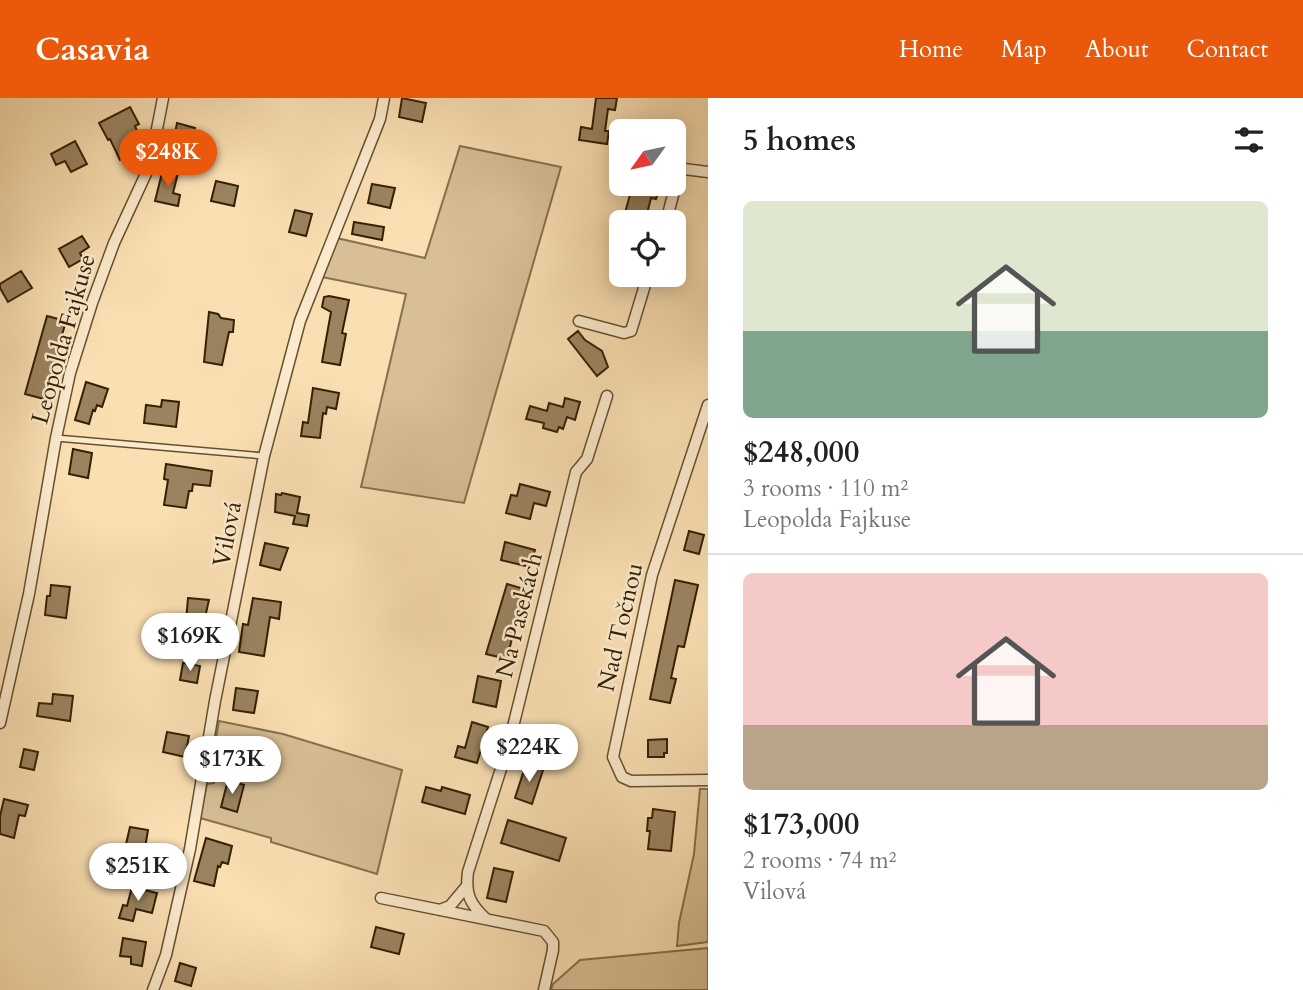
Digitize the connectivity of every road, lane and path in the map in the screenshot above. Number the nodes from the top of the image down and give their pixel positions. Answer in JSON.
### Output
{"nodes":[{"id":1,"x":163,"y":98,"type":"edge"},
{"id":2,"x":384,"y":98,"type":"edge"},
{"id":3,"x":708,"y":172,"type":"edge"},
{"id":4,"x":669,"y":210,"type":"edge"},
{"id":5,"x":644,"y":287,"type":"edge"},
{"id":6,"x":579,"y":321,"type":"dead end"},
{"id":7,"x":607,"y":396,"type":"dead end"},
{"id":8,"x":708,"y":405,"type":"edge"},
{"id":9,"x":56,"y":438,"type":"junction"},
{"id":10,"x":264,"y":456,"type":"junction"},
{"id":11,"x":0,"y":723,"type":"edge"},
{"id":12,"x":708,"y":780,"type":"edge"},
{"id":13,"x":466,"y":887,"type":"junction"},
{"id":14,"x":381,"y":898,"type":"dead end"},
{"id":15,"x":440,"y":910,"type":"junction"},
{"id":16,"x":486,"y":919,"type":"junction"},
{"id":17,"x":153,"y":990,"type":"edge"},
{"id":18,"x":544,"y":990,"type":"edge"}],
"edges":[{"from":1,"to":9,"type":"street","name":"Leopolda Fajkuse"},
{"from":2,"to":10,"type":"street","name":"Vilová"},
{"from":3,"to":4,"type":"street"},
{"from":5,"to":6,"type":"street"},
{"from":7,"to":13,"type":"street","name":"Na Pasekách"},
{"from":8,"to":12,"type":"street","name":"Nad Točnou"},
{"from":9,"to":10,"type":"lane"},
{"from":9,"to":11,"type":"street","name":"Leopolda Fajkuse"},
{"from":10,"to":17,"type":"street","name":"Vilová"},
{"from":13,"to":15,"type":"street"},
{"from":13,"to":16,"type":"street"},
{"from":14,"to":15,"type":"street"},
{"from":15,"to":16,"type":"street"},
{"from":16,"to":18,"type":"street"}]}
